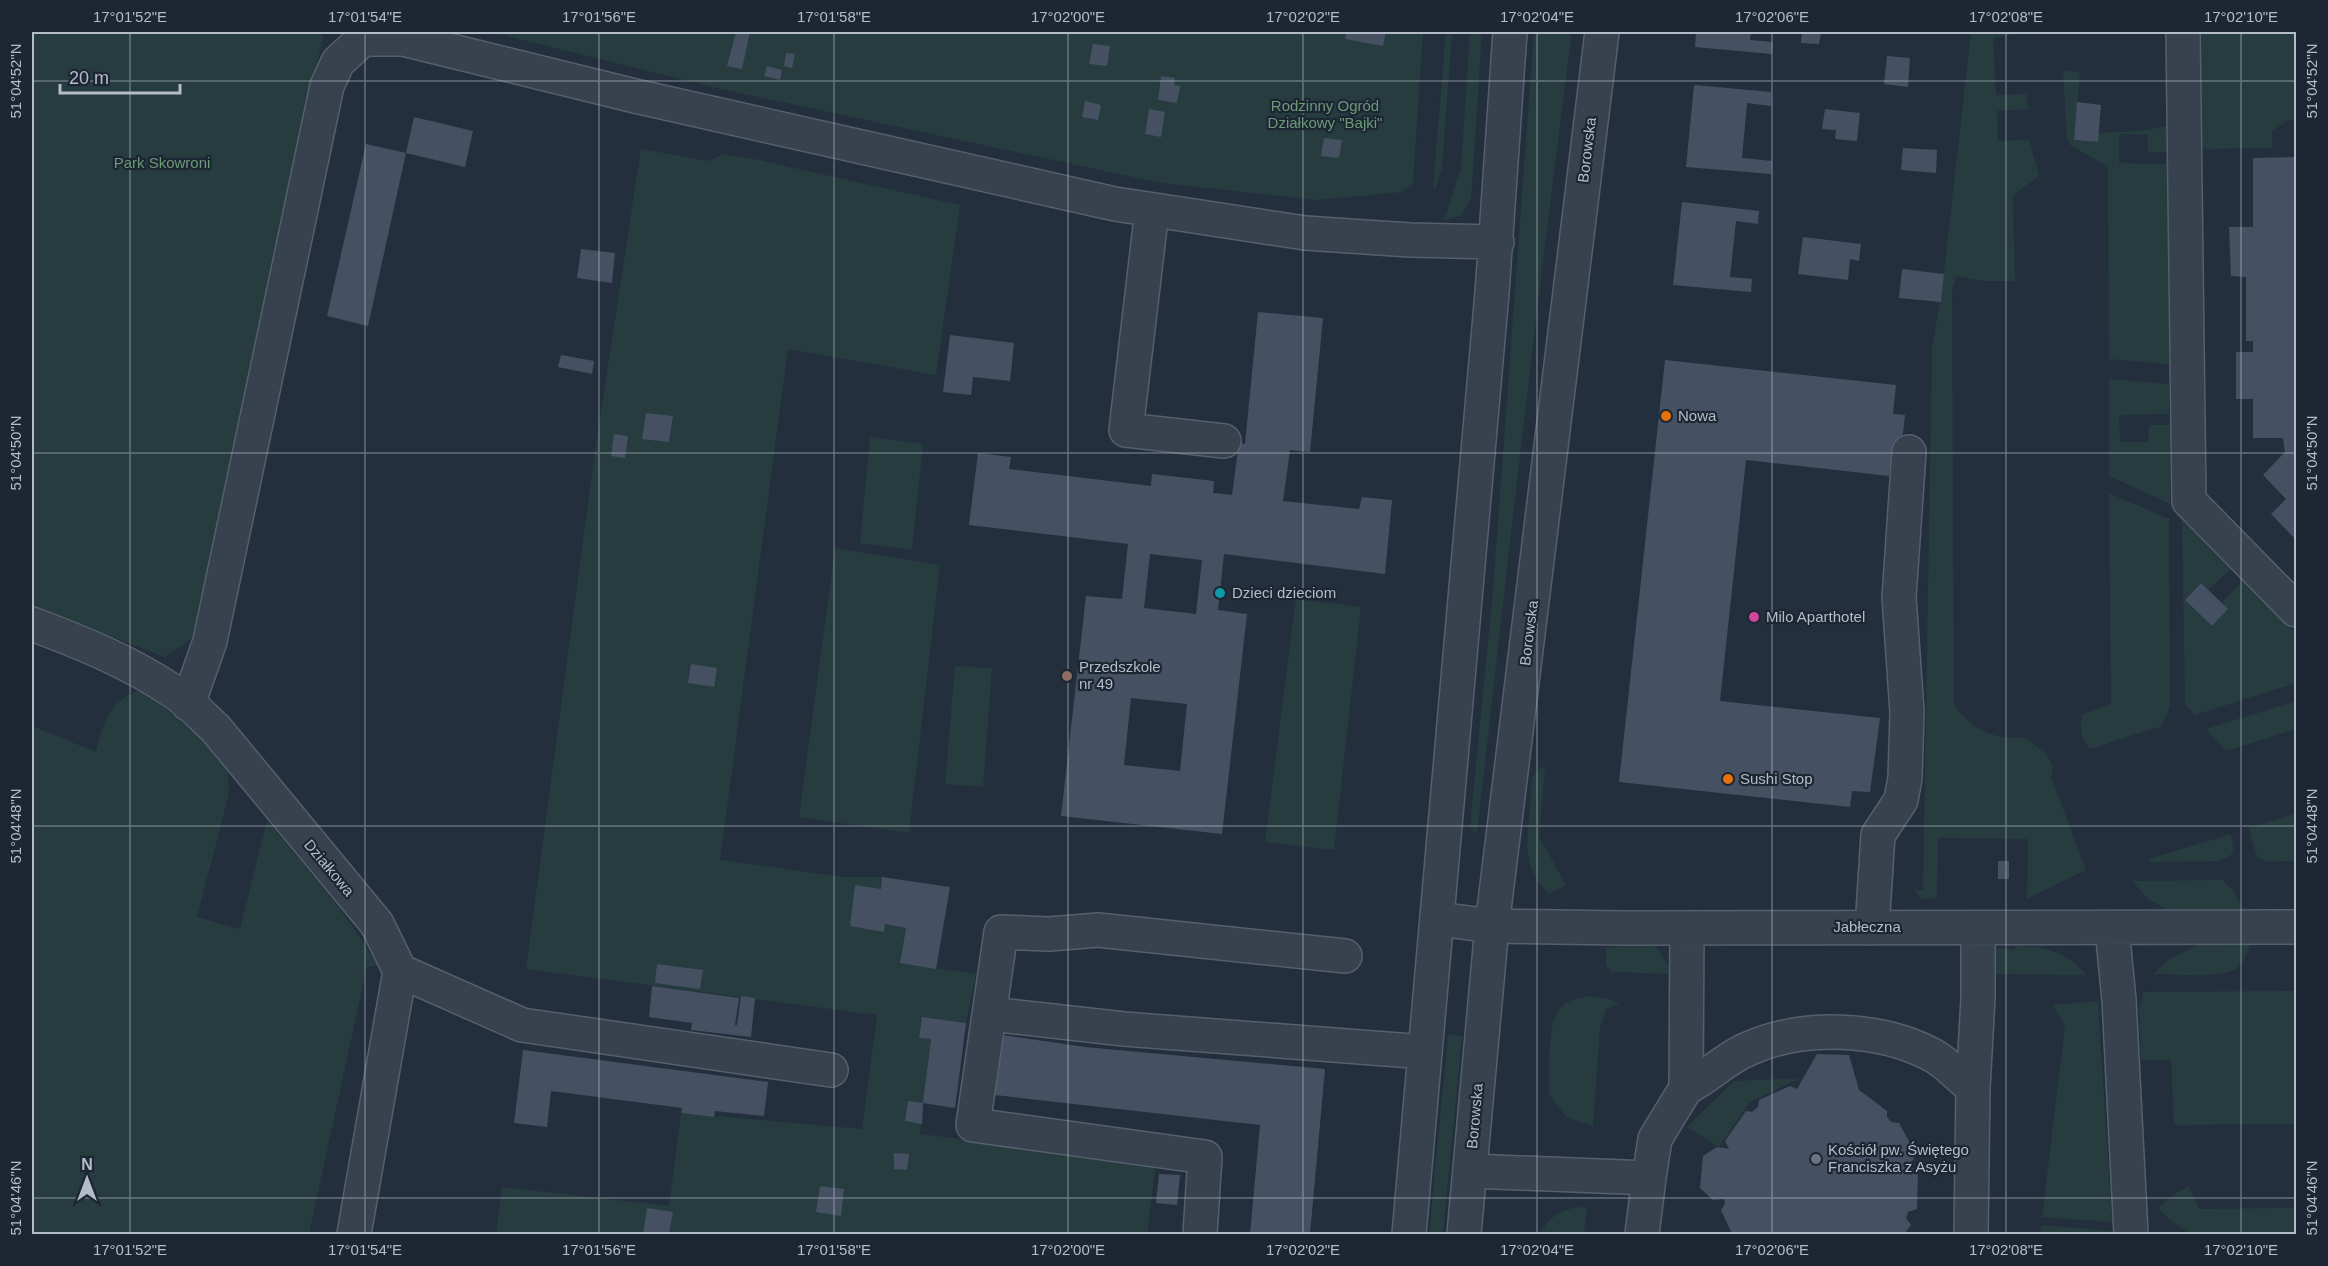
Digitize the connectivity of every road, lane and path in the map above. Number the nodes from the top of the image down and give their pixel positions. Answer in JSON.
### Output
{"nodes":[{"id":1,"x":1510,"y":32,"type":"edge"},
{"id":2,"x":1602,"y":32,"type":"edge"},
{"id":3,"x":2183,"y":32,"type":"edge"},
{"id":4,"x":1152,"y":210,"type":"junction"},
{"id":5,"x":1497,"y":242,"type":"junction"},
{"id":6,"x":1224,"y":441,"type":"dead end"},
{"id":7,"x":1909,"y":452,"type":"dead end"},
{"id":8,"x":2296,"y":610,"type":"edge"},
{"id":9,"x":32,"y":624,"type":"edge"},
{"id":10,"x":188,"y":704,"type":"junction"},
{"id":11,"x":1438,"y":920,"type":"junction"},
{"id":12,"x":1492,"y":926,"type":"junction"},
{"id":13,"x":1872,"y":927,"type":"junction"},
{"id":14,"x":1978,"y":927,"type":"junction"},
{"id":15,"x":2296,"y":927,"type":"edge"},
{"id":16,"x":1687,"y":928,"type":"junction"},
{"id":17,"x":2112,"y":928,"type":"junction"},
{"id":18,"x":1346,"y":956,"type":"dead end"},
{"id":19,"x":400,"y":971,"type":"junction"},
{"id":20,"x":990,"y":1014,"type":"junction"},
{"id":21,"x":1425,"y":1052,"type":"junction"},
{"id":22,"x":831,"y":1070,"type":"dead end"},
{"id":23,"x":1686,"y":1088,"type":"junction"},
{"id":24,"x":1973,"y":1088,"type":"junction"},
{"id":25,"x":1471,"y":1171,"type":"junction"},
{"id":26,"x":1649,"y":1178,"type":"junction"},
{"id":27,"x":354,"y":1234,"type":"edge"},
{"id":28,"x":1200,"y":1234,"type":"edge"},
{"id":29,"x":1409,"y":1234,"type":"edge"},
{"id":30,"x":1464,"y":1234,"type":"edge"},
{"id":31,"x":1642,"y":1234,"type":"edge"},
{"id":32,"x":1971,"y":1234,"type":"edge"},
{"id":33,"x":2131,"y":1234,"type":"edge"}],
"edges":[{"from":1,"to":5,"type":"street"},
{"from":2,"to":12,"type":"street","name":"Borowska"},
{"from":3,"to":8,"type":"street"},
{"from":4,"to":5,"type":"street"},
{"from":4,"to":6,"type":"street"},
{"from":4,"to":10,"type":"street"},
{"from":5,"to":11,"type":"street"},
{"from":7,"to":13,"type":"street"},
{"from":9,"to":10,"type":"street","name":"Działkowa"},
{"from":10,"to":19,"type":"street","name":"Działkowa"},
{"from":11,"to":12,"type":"street","name":"Jabłeczna"},
{"from":11,"to":21,"type":"street"},
{"from":12,"to":16,"type":"street","name":"Jabłeczna"},
{"from":12,"to":25,"type":"street","name":"Borowska"},
{"from":13,"to":14,"type":"street","name":"Jabłeczna"},
{"from":13,"to":16,"type":"street","name":"Jabłeczna"},
{"from":14,"to":17,"type":"street","name":"Jabłeczna"},
{"from":14,"to":24,"type":"street"},
{"from":15,"to":17,"type":"street","name":"Jabłeczna"},
{"from":16,"to":23,"type":"street"},
{"from":17,"to":33,"type":"street"},
{"from":18,"to":20,"type":"street"},
{"from":19,"to":22,"type":"street"},
{"from":19,"to":27,"type":"street"},
{"from":20,"to":21,"type":"street"},
{"from":20,"to":28,"type":"street"},
{"from":21,"to":29,"type":"street"},
{"from":23,"to":24,"type":"street"},
{"from":23,"to":26,"type":"street"},
{"from":24,"to":32,"type":"street"},
{"from":25,"to":26,"type":"street"},
{"from":25,"to":30,"type":"street","name":"Borowska"},
{"from":26,"to":31,"type":"street"}]}
